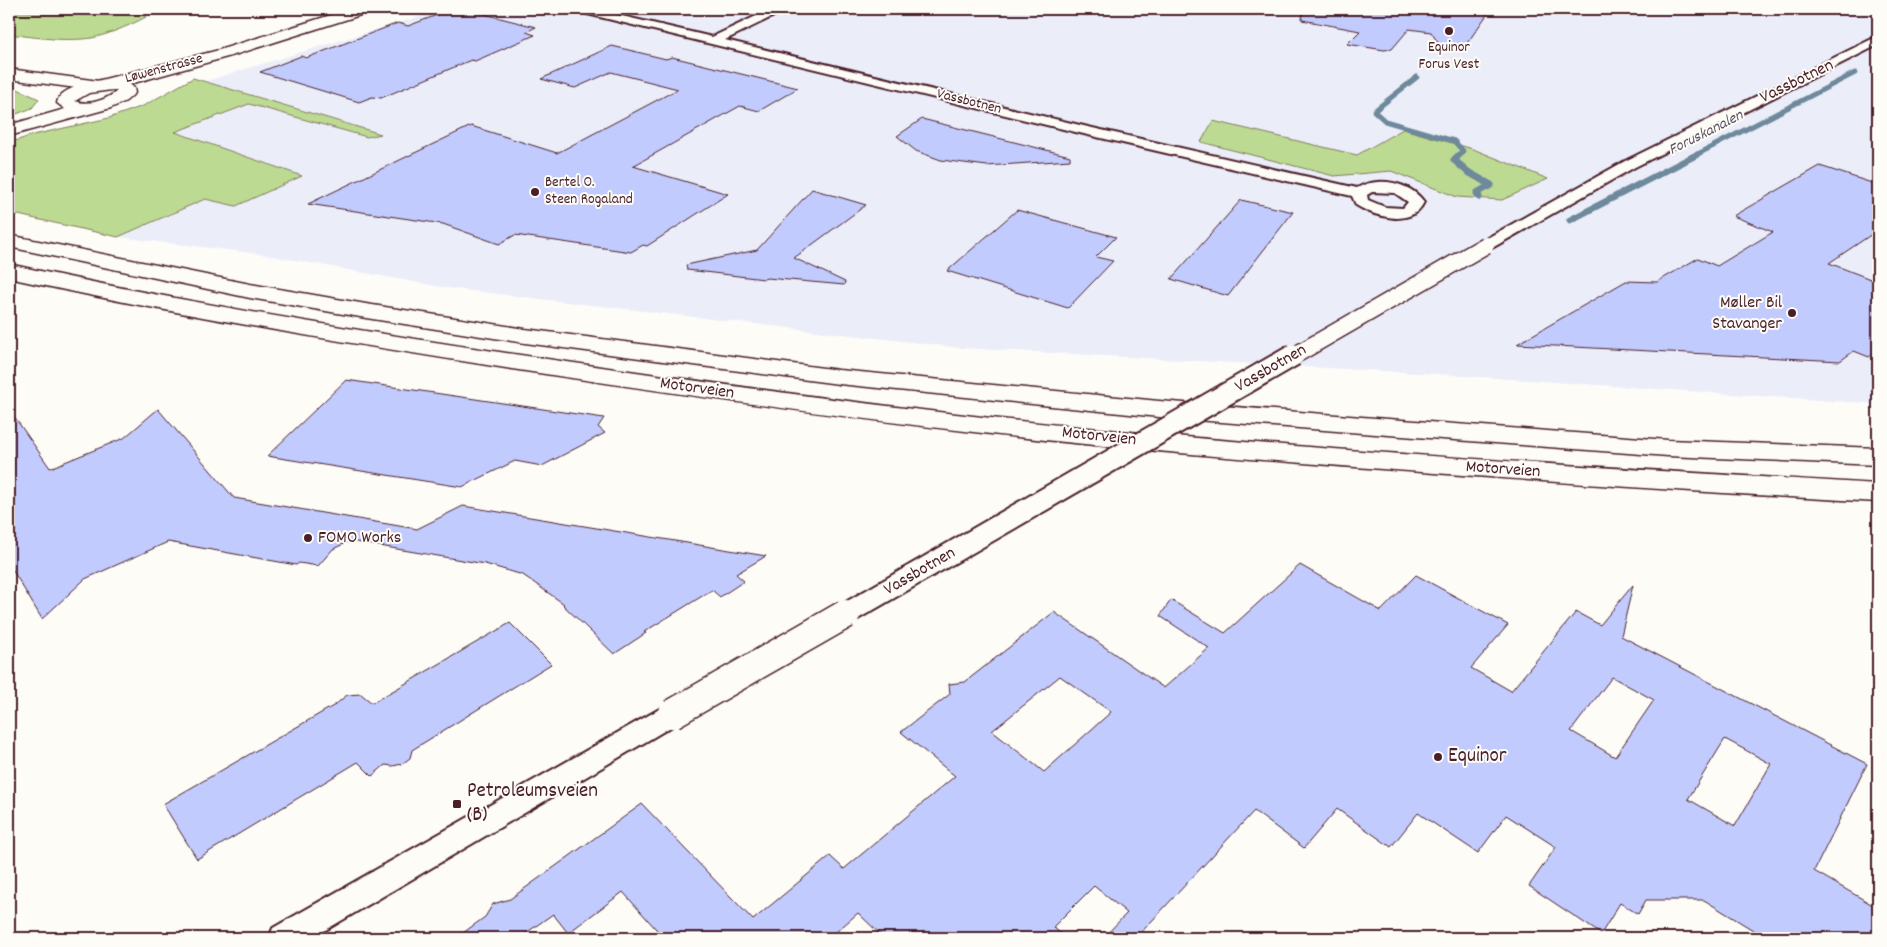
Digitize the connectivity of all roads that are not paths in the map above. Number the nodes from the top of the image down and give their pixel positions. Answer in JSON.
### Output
{"nodes":[{"id":1,"x":365,"y":9,"type":"edge"},
{"id":2,"x":579,"y":9,"type":"edge"},
{"id":3,"x":780,"y":9,"type":"edge"},
{"id":4,"x":1878,"y":40,"type":"edge"},
{"id":5,"x":714,"y":41,"type":"junction"},
{"id":6,"x":225,"y":52,"type":"junction"},
{"id":7,"x":9,"y":74,"type":"edge"},
{"id":8,"x":26,"y":77,"type":"junction"},
{"id":9,"x":101,"y":86,"type":"junction"},
{"id":10,"x":122,"y":97,"type":"junction"},
{"id":11,"x":66,"y":99,"type":"junction"},
{"id":12,"x":97,"y":106,"type":"junction"},
{"id":13,"x":9,"y":123,"type":"edge"},
{"id":14,"x":9,"y":130,"type":"edge"},
{"id":15,"x":1359,"y":193,"type":"dead end"},
{"id":16,"x":9,"y":241,"type":"edge"},
{"id":17,"x":9,"y":271,"type":"edge"},
{"id":18,"x":1878,"y":446,"type":"edge"},
{"id":19,"x":1765,"y":452,"type":"junction"},
{"id":20,"x":1878,"y":457,"type":"edge"},
{"id":21,"x":1878,"y":493,"type":"edge"},
{"id":22,"x":284,"y":938,"type":"edge"}],
"edges":[{"from":1,"to":6,"type":"main road","name":"Løwenstrasse"},
{"from":2,"to":5,"type":"street","name":"Vassbotnen"},
{"from":3,"to":5,"type":"street"},
{"from":4,"to":22,"type":"street","name":"Vassbotnen","bridge":true},
{"from":5,"to":15,"type":"street","name":"Vassbotnen"},
{"from":6,"to":9,"type":"main road","name":"Løwenstrasse"},
{"from":6,"to":10,"type":"main road","name":"Løwenstrasse"},
{"from":7,"to":8,"type":"main road"},
{"from":8,"to":9,"type":"main road"},
{"from":8,"to":11,"type":"main road"},
{"from":9,"to":10,"type":"main road"},
{"from":9,"to":11,"type":"main road","name":"Løwenstrasse"},
{"from":10,"to":12,"type":"main road","name":"Løwenstrasse"},
{"from":11,"to":12,"type":"main road"},
{"from":11,"to":13,"type":"main road"},
{"from":12,"to":14,"type":"main road"},
{"from":16,"to":19,"type":"main road","name":"Motorveien"},
{"from":17,"to":21,"type":"main road","name":"Motorveien"},
{"from":18,"to":19,"type":"main road"},
{"from":19,"to":20,"type":"main road","name":"Motorveien"}]}
